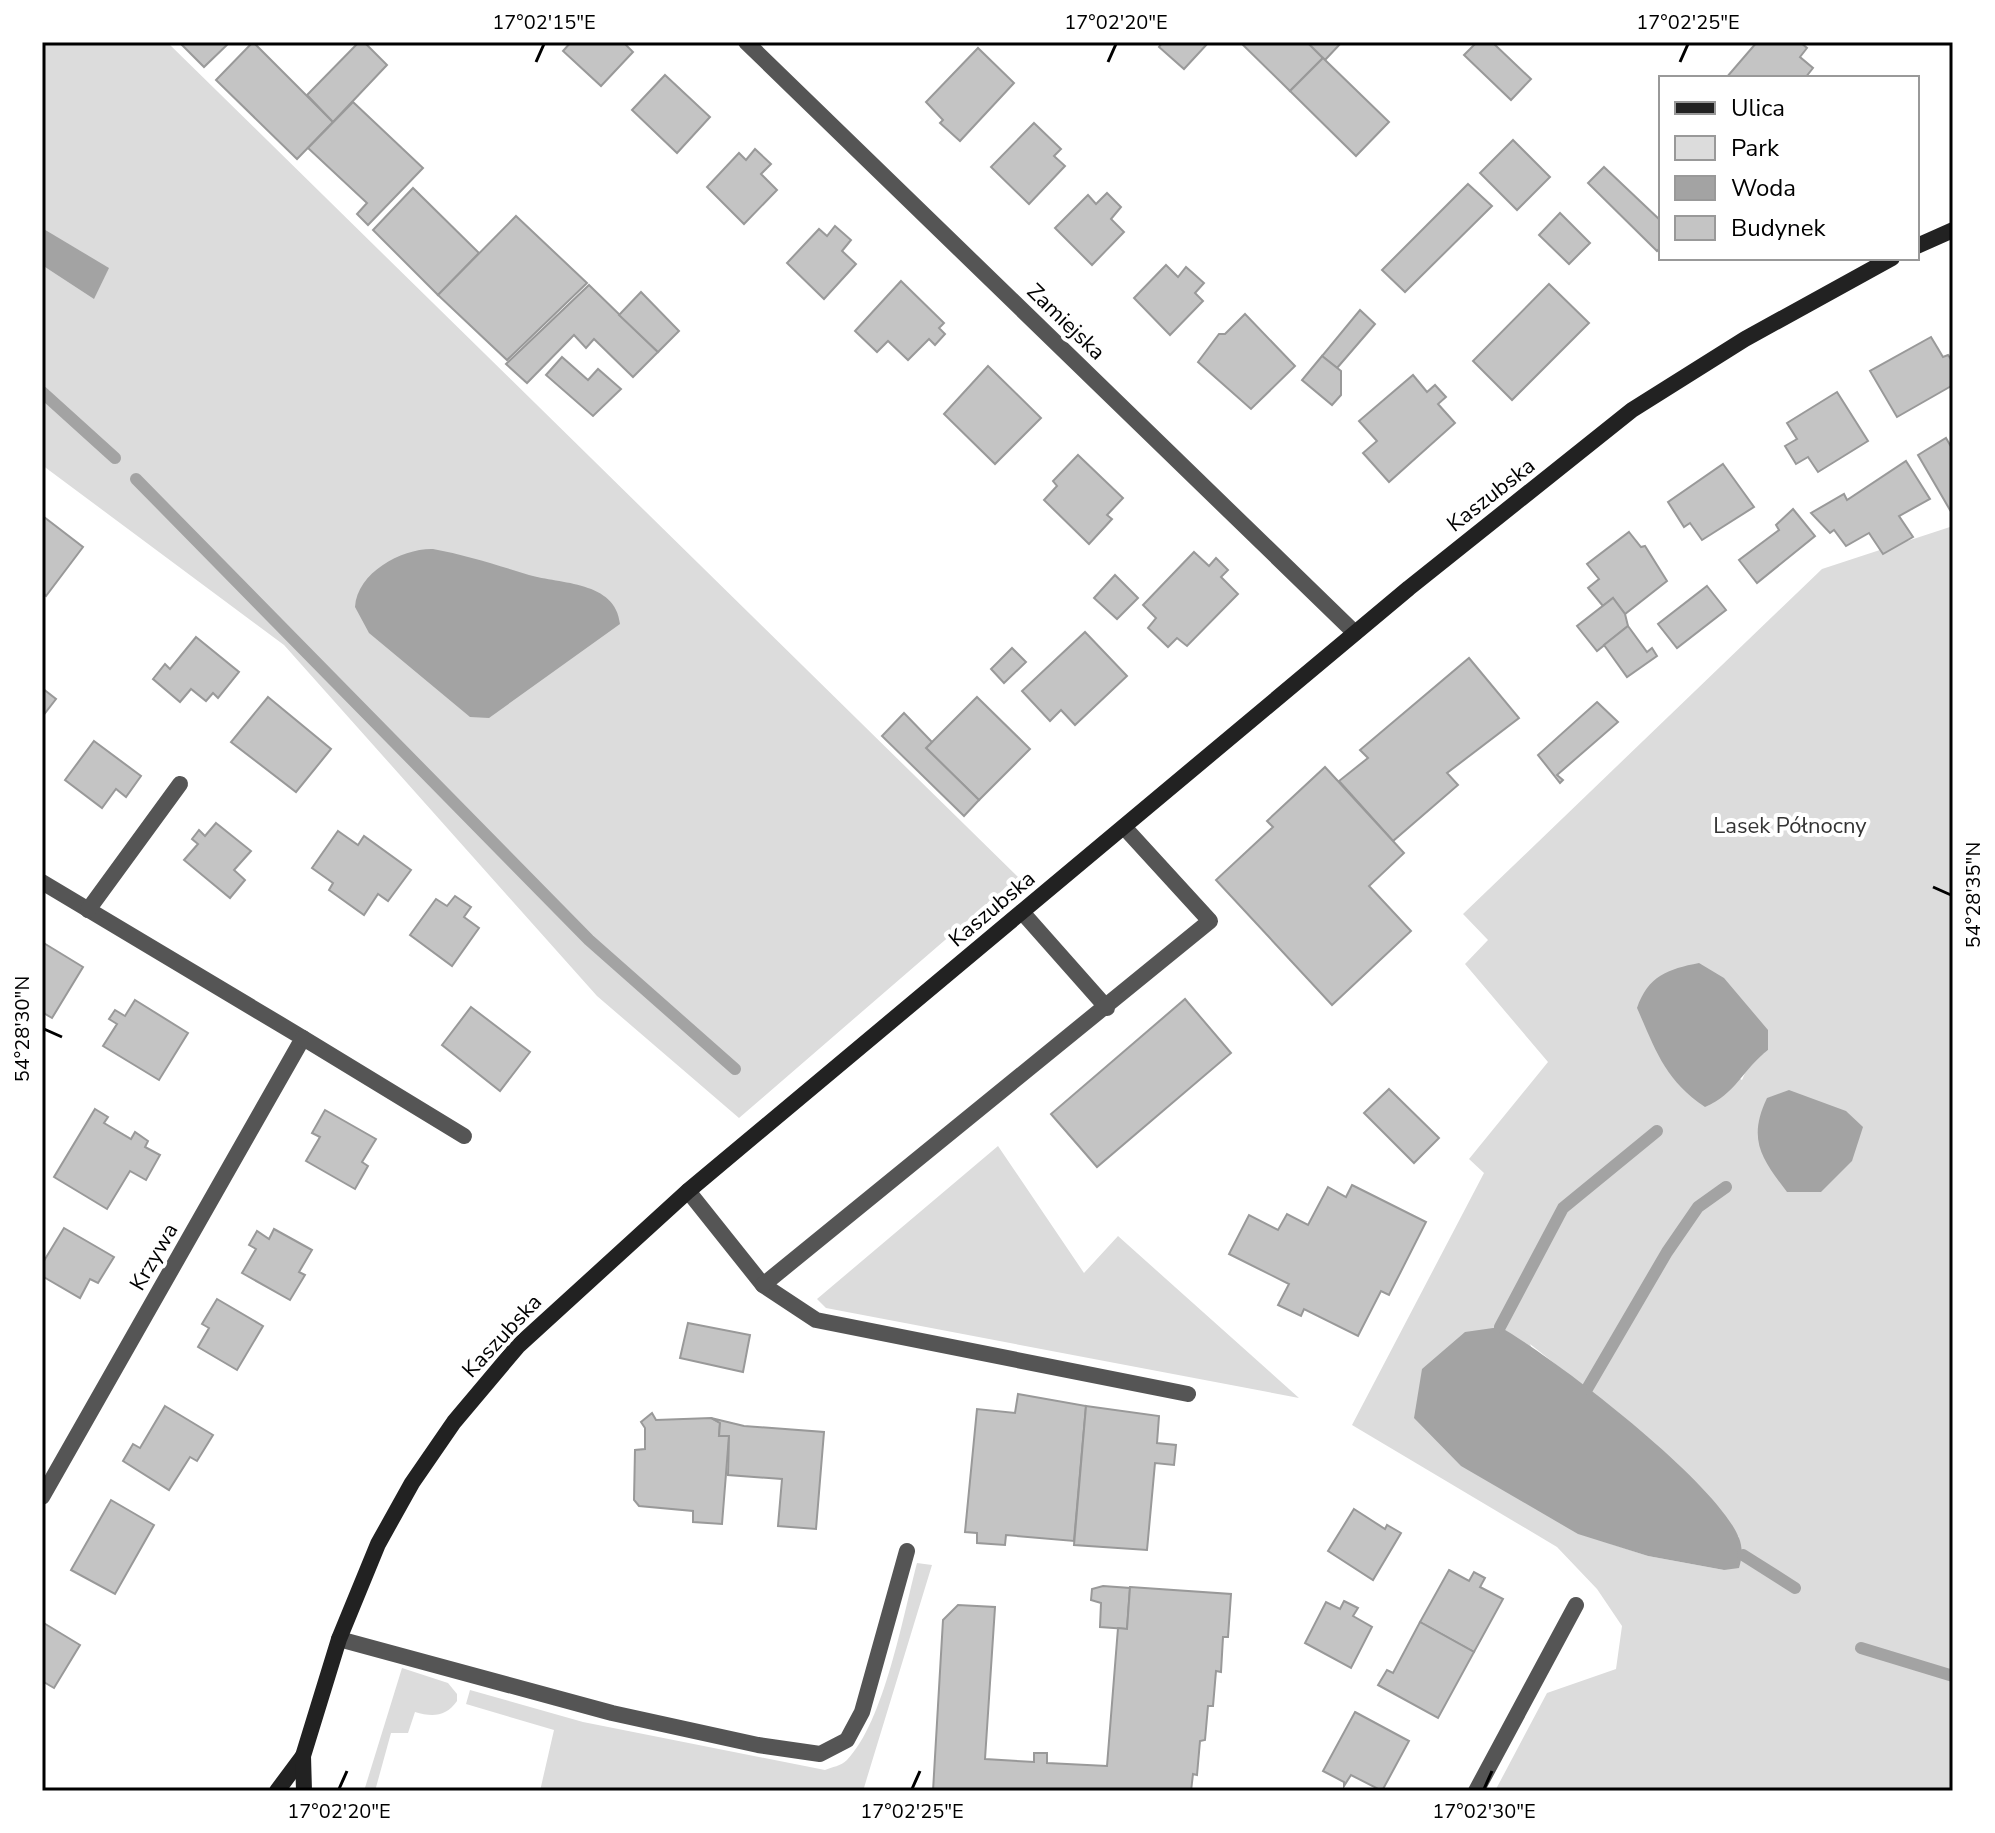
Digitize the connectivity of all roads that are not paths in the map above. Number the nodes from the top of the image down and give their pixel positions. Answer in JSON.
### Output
{"nodes":[{"id":1,"x":746,"y":42,"type":"edge"},
{"id":2,"x":1953,"y":230,"type":"edge"},
{"id":3,"x":1919,"y":245,"type":"edge"},
{"id":4,"x":1888,"y":260,"type":"edge"},
{"id":5,"x":1355,"y":633,"type":"junction"},
{"id":6,"x":180,"y":784,"type":"dead end"},
{"id":7,"x":1124,"y":827,"type":"junction"},
{"id":8,"x":42,"y":882,"type":"edge"},
{"id":9,"x":88,"y":910,"type":"junction"},
{"id":10,"x":1022,"y":912,"type":"junction"},
{"id":11,"x":1107,"y":1008,"type":"junction"},
{"id":12,"x":303,"y":1038,"type":"junction"},
{"id":13,"x":464,"y":1136,"type":"dead end"},
{"id":14,"x":688,"y":1191,"type":"junction"},
{"id":15,"x":763,"y":1285,"type":"junction"},
{"id":16,"x":1188,"y":1394,"type":"dead end"},
{"id":17,"x":42,"y":1497,"type":"edge"},
{"id":18,"x":907,"y":1551,"type":"dead end"},
{"id":19,"x":1576,"y":1605,"type":"dead end"},
{"id":20,"x":339,"y":1639,"type":"junction"},
{"id":21,"x":303,"y":1756,"type":"junction"},
{"id":22,"x":277,"y":1791,"type":"edge"},
{"id":23,"x":304,"y":1791,"type":"edge"},
{"id":24,"x":1476,"y":1791,"type":"edge"}],
"edges":[{"from":1,"to":5,"type":"street","name":"Zamiejska"},
{"from":2,"to":3,"type":"main road"},
{"from":4,"to":5,"type":"main road","name":"Kaszubska"},
{"from":5,"to":7,"type":"main road","name":"Kaszubska"},
{"from":6,"to":9,"type":"street"},
{"from":7,"to":10,"type":"main road","name":"Kaszubska"},
{"from":7,"to":11,"type":"street"},
{"from":8,"to":9,"type":"street"},
{"from":9,"to":12,"type":"street"},
{"from":10,"to":11,"type":"street"},
{"from":10,"to":14,"type":"main road","name":"Kaszubska"},
{"from":11,"to":15,"type":"street"},
{"from":12,"to":13,"type":"street"},
{"from":12,"to":17,"type":"street","name":"Krzywa"},
{"from":14,"to":15,"type":"street"},
{"from":14,"to":20,"type":"main road","name":"Kaszubska"},
{"from":15,"to":16,"type":"street"},
{"from":18,"to":20,"type":"street"},
{"from":19,"to":24,"type":"street"},
{"from":20,"to":21,"type":"main road","name":"Kaszubska"},
{"from":21,"to":22,"type":"main road","name":"Kaszubska"},
{"from":21,"to":23,"type":"main road","name":"Kaszubska"}]}
